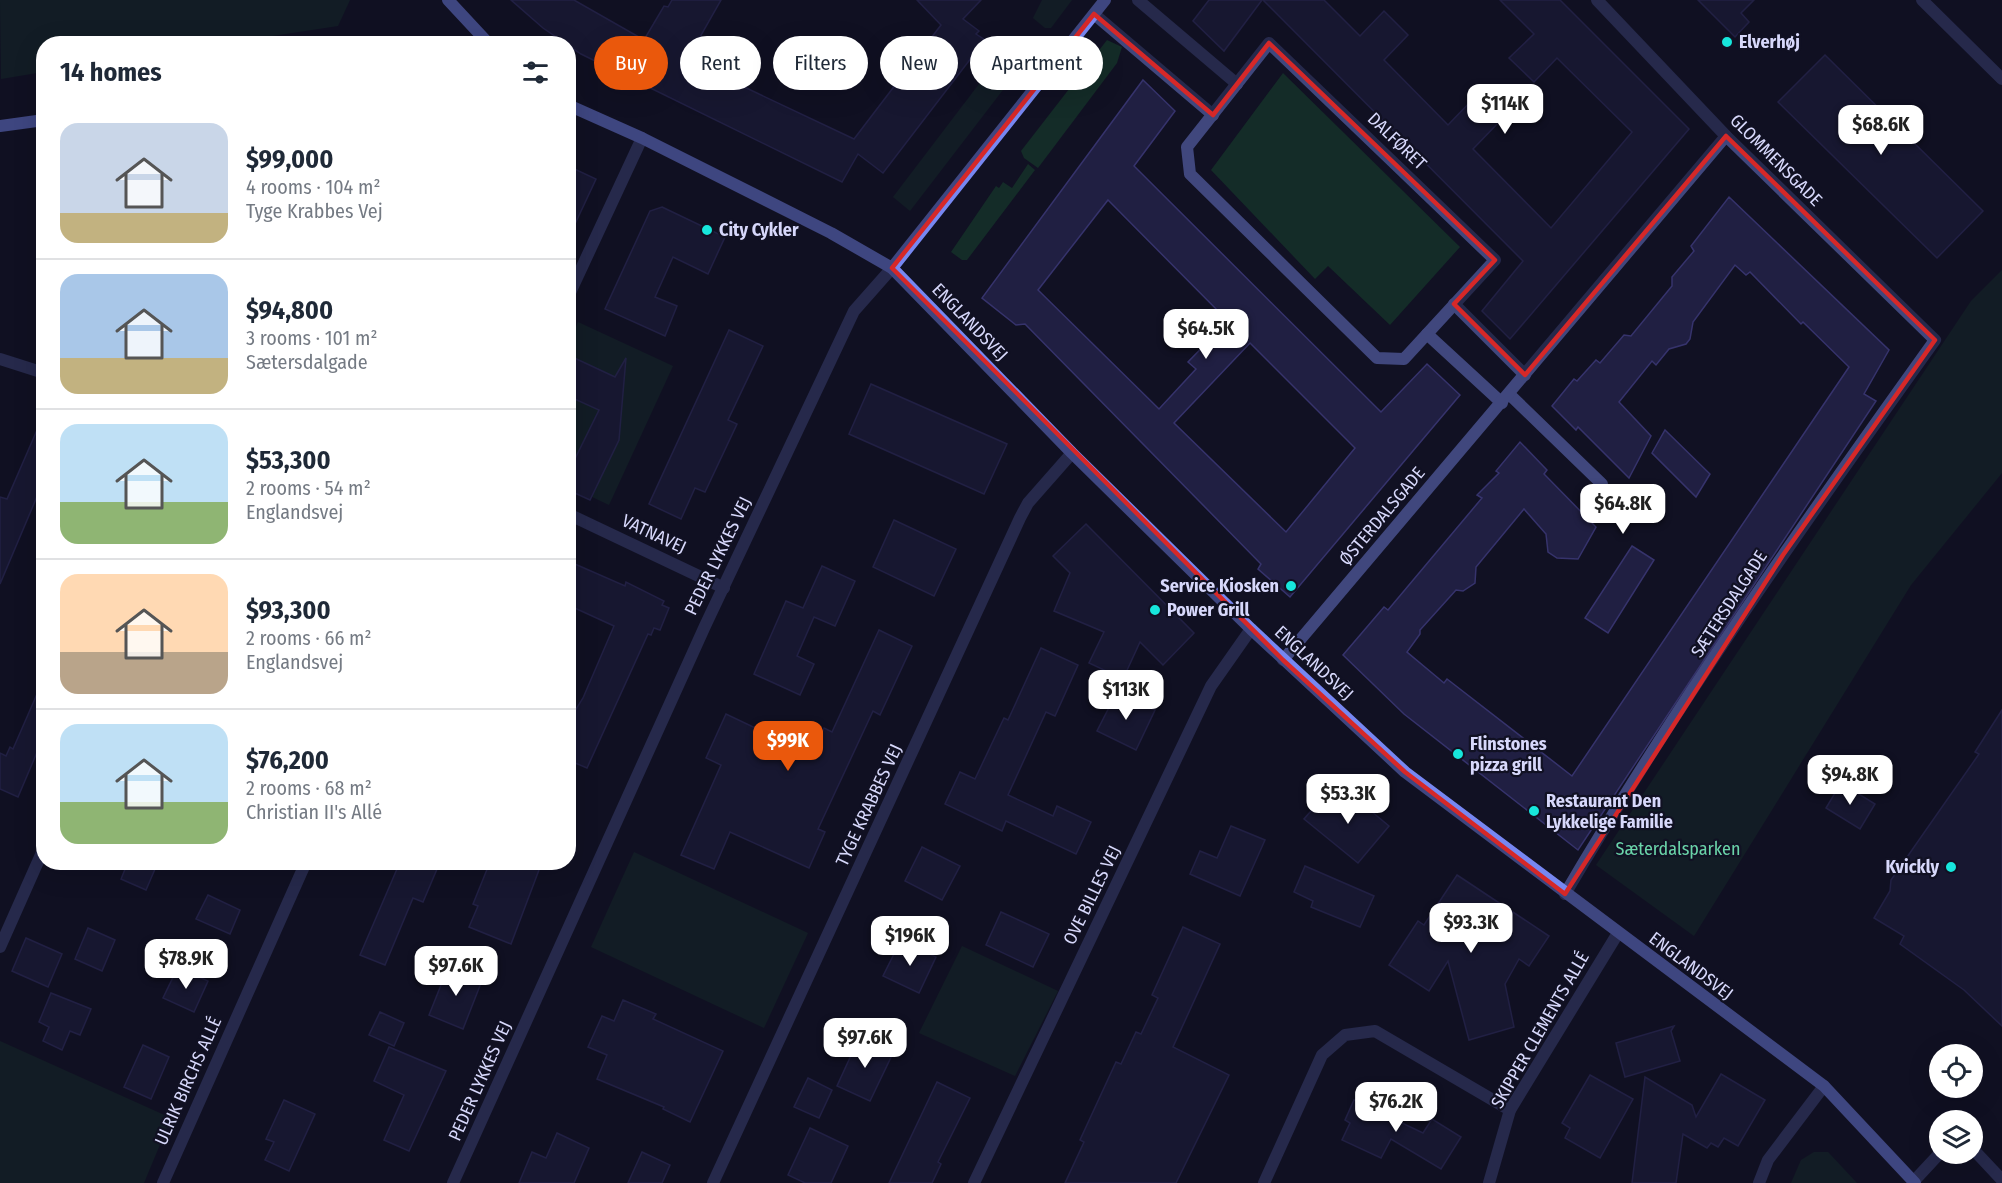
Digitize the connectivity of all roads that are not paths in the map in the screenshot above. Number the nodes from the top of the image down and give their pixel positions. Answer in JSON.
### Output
{"nodes":[{"id":1,"x":448,"y":0,"type":"edge"},
{"id":2,"x":1105,"y":0,"type":"edge"},
{"id":3,"x":1138,"y":0,"type":"edge"},
{"id":4,"x":1597,"y":0,"type":"edge"},
{"id":5,"x":1922,"y":0,"type":"edge"},
{"id":6,"x":1094,"y":14,"type":"junction"},
{"id":7,"x":482,"y":36,"type":"edge"},
{"id":8,"x":2002,"y":79,"type":"edge"},
{"id":9,"x":1237,"y":84,"type":"junction"},
{"id":10,"x":576,"y":109,"type":"edge"},
{"id":11,"x":1213,"y":115,"type":"junction"},
{"id":12,"x":36,"y":121,"type":"edge"},
{"id":13,"x":0,"y":126,"type":"edge"},
{"id":14,"x":1726,"y":136,"type":"junction"},
{"id":15,"x":642,"y":138,"type":"junction"},
{"id":16,"x":892,"y":268,"type":"junction"},
{"id":17,"x":576,"y":280,"type":"edge"},
{"id":18,"x":1454,"y":304,"type":"junction"},
{"id":19,"x":1427,"y":334,"type":"junction"},
{"id":20,"x":1935,"y":340,"type":"joint"},
{"id":21,"x":0,"y":359,"type":"edge"},
{"id":22,"x":36,"y":370,"type":"edge"},
{"id":23,"x":1525,"y":375,"type":"junction"},
{"id":24,"x":1505,"y":399,"type":"junction"},
{"id":25,"x":1072,"y":453,"type":"junction"},
{"id":26,"x":1602,"y":484,"type":"dead end"},
{"id":27,"x":576,"y":518,"type":"edge"},
{"id":28,"x":724,"y":588,"type":"junction"},
{"id":29,"x":1251,"y":629,"type":"junction"},
{"id":30,"x":1283,"y":660,"type":"junction"},
{"id":31,"x":36,"y":866,"type":"edge"},
{"id":32,"x":302,"y":870,"type":"edge"},
{"id":33,"x":1565,"y":894,"type":"junction"},
{"id":34,"x":1618,"y":933,"type":"junction"},
{"id":35,"x":0,"y":946,"type":"edge"},
{"id":36,"x":1824,"y":1086,"type":"junction"},
{"id":37,"x":1510,"y":1110,"type":"junction"},
{"id":38,"x":1983,"y":1160,"type":"edge"},
{"id":39,"x":1930,"y":1164,"type":"edge"},
{"id":40,"x":2002,"y":1180,"type":"edge"},
{"id":41,"x":1914,"y":1182,"type":"edge"},
{"id":42,"x":163,"y":1183,"type":"edge"},
{"id":43,"x":453,"y":1183,"type":"edge"},
{"id":44,"x":713,"y":1183,"type":"edge"},
{"id":45,"x":974,"y":1183,"type":"edge"},
{"id":46,"x":1264,"y":1183,"type":"edge"},
{"id":47,"x":1489,"y":1183,"type":"edge"},
{"id":48,"x":1759,"y":1183,"type":"edge"}],
"edges":[{"from":1,"to":7,"type":"street"},
{"from":2,"to":6,"type":"street","name":"PEDER LYKKES VEJ"},
{"from":3,"to":9,"type":"street"},
{"from":4,"to":14,"type":"street","name":"GLOMMENSGADE"},
{"from":5,"to":8,"type":"street"},
{"from":6,"to":11,"type":"street"},
{"from":6,"to":16,"type":"street","name":"PEDER LYKKES VEJ"},
{"from":9,"to":11,"type":"street","name":"DALFØRET"},
{"from":9,"to":18,"type":"street","name":"DALFØRET"},
{"from":10,"to":15,"type":"street","name":"ENGLANDSVEJ"},
{"from":11,"to":19,"type":"street","name":"DALFØRET"},
{"from":12,"to":13,"type":"street"},
{"from":14,"to":20,"type":"street","name":"GLOMMENSGADE"},
{"from":14,"to":23,"type":"street","name":"ØSTERDALSGADE"},
{"from":15,"to":16,"type":"street","name":"ENGLANDSVEJ"},
{"from":15,"to":17,"type":"street"},
{"from":16,"to":25,"type":"street","name":"ENGLANDSVEJ"},
{"from":16,"to":28,"type":"street","name":"PEDER LYKKES VEJ"},
{"from":18,"to":19,"type":"street","name":"DALFØRET"},
{"from":18,"to":23,"type":"street"},
{"from":19,"to":24,"type":"street"},
{"from":20,"to":33,"type":"street","name":"SÆTERSDALGADE"},
{"from":21,"to":22,"type":"street"},
{"from":23,"to":24,"type":"street","name":"ØSTERDALSGADE"},
{"from":24,"to":26,"type":"street"},
{"from":24,"to":30,"type":"street","name":"ØSTERDALSGADE"},
{"from":25,"to":29,"type":"street","name":"ENGLANDSVEJ"},
{"from":25,"to":44,"type":"street","name":"TYGE KRABBES VEJ"},
{"from":27,"to":28,"type":"street","name":"VATNAVEJ"},
{"from":28,"to":43,"type":"street","name":"PEDER LYKKES VEJ"},
{"from":29,"to":30,"type":"street","name":"ENGLANDSVEJ"},
{"from":29,"to":45,"type":"street","name":"OVE BILLES VEJ"},
{"from":30,"to":33,"type":"street","name":"ENGLANDSVEJ"},
{"from":31,"to":35,"type":"street"},
{"from":32,"to":42,"type":"street","name":"ULRIK BIRCHS ALLÉ"},
{"from":33,"to":34,"type":"street","name":"ENGLANDSVEJ"},
{"from":34,"to":36,"type":"street","name":"ENGLANDSVEJ"},
{"from":34,"to":37,"type":"street","name":"SKIPPER CLEMENTS ALLÉ"},
{"from":36,"to":41,"type":"street","name":"ENGLANDSVEJ"},
{"from":36,"to":48,"type":"street"},
{"from":37,"to":46,"type":"street"},
{"from":37,"to":47,"type":"street","name":"SKIPPER CLEMENTS ALLÉ"},
{"from":38,"to":40,"type":"street"},
{"from":39,"to":41,"type":"street"}]}
